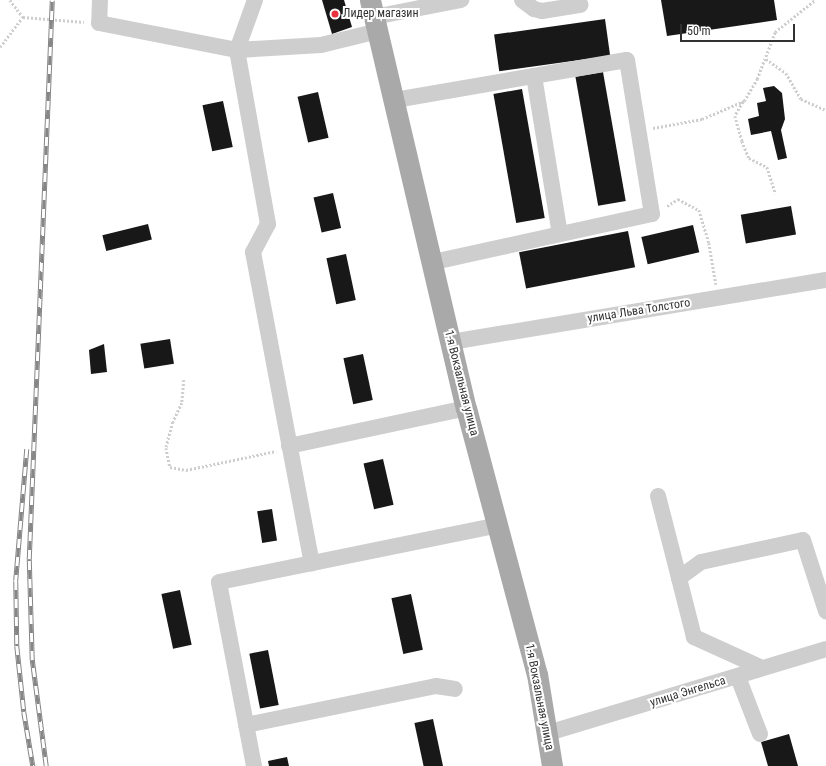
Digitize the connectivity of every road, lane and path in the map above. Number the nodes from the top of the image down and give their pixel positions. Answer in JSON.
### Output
{"nodes":[{"id":1,"x":10,"y":0,"type":"edge"},
{"id":2,"x":100,"y":0,"type":"edge"},
{"id":3,"x":255,"y":0,"type":"edge"},
{"id":4,"x":461,"y":0,"type":"edge"},
{"id":5,"x":522,"y":0,"type":"edge"},
{"id":6,"x":815,"y":0,"type":"edge"},
{"id":7,"x":581,"y":5,"type":"dead end"},
{"id":8,"x":374,"y":16,"type":"edge"},
{"id":9,"x":23,"y":17,"type":"junction"},
{"id":10,"x":99,"y":23,"type":"junction"},
{"id":11,"x":0,"y":46,"type":"edge"},
{"id":12,"x":237,"y":50,"type":"junction"},
{"id":13,"x":766,"y":59,"type":"junction"},
{"id":14,"x":534,"y":76,"type":"junction"},
{"id":15,"x":395,"y":100,"type":"junction"},
{"id":16,"x":744,"y":101,"type":"junction"},
{"id":17,"x":826,"y":110,"type":"edge"},
{"id":18,"x":637,"y":126,"type":"junction"},
{"id":19,"x":776,"y":194,"type":"dead end"},
{"id":20,"x":652,"y":214,"type":"junction"},
{"id":21,"x":560,"y":234,"type":"junction"},
{"id":22,"x":433,"y":262,"type":"junction"},
{"id":23,"x":826,"y":280,"type":"edge"},
{"id":24,"x":719,"y":298,"type":"junction"},
{"id":25,"x":451,"y":342,"type":"junction"},
{"id":26,"x":184,"y":380,"type":"dead end"},
{"id":27,"x":466,"y":408,"type":"junction"},
{"id":28,"x":289,"y":446,"type":"junction"},
{"id":29,"x":658,"y":496,"type":"dead end"},
{"id":30,"x":498,"y":525,"type":"junction"},
{"id":31,"x":312,"y":563,"type":"junction"},
{"id":32,"x":679,"y":578,"type":"junction"},
{"id":33,"x":826,"y":611,"type":"edge"},
{"id":34,"x":826,"y":648,"type":"edge"},
{"id":35,"x":762,"y":668,"type":"junction"},
{"id":36,"x":738,"y":677,"type":"junction"},
{"id":37,"x":455,"y":689,"type":"dead end"},
{"id":38,"x":246,"y":725,"type":"junction"},
{"id":39,"x":548,"y":733,"type":"junction"},
{"id":40,"x":760,"y":734,"type":"dead end"},
{"id":41,"x":254,"y":766,"type":"edge"},
{"id":42,"x":552,"y":766,"type":"edge"}],
"edges":[{"from":1,"to":9,"type":"path"},
{"from":2,"to":10,"type":"street"},
{"from":3,"to":12,"type":"street"},
{"from":4,"to":8,"type":"street"},
{"from":5,"to":7,"type":"street"},
{"from":6,"to":13,"type":"path"},
{"from":8,"to":12,"type":"street"},
{"from":8,"to":15,"type":"main road","name":"1-я Вокзальная улица"},
{"from":9,"to":10,"type":"path"},
{"from":9,"to":11,"type":"path"},
{"from":10,"to":12,"type":"street"},
{"from":12,"to":28,"type":"street"},
{"from":13,"to":16,"type":"path"},
{"from":13,"to":17,"type":"path"},
{"from":14,"to":15,"type":"street"},
{"from":14,"to":18,"type":"street"},
{"from":14,"to":21,"type":"street"},
{"from":15,"to":22,"type":"main road","name":"1-я Вокзальная улица"},
{"from":16,"to":18,"type":"path"},
{"from":16,"to":19,"type":"path"},
{"from":18,"to":20,"type":"street"},
{"from":20,"to":21,"type":"street"},
{"from":20,"to":24,"type":"path"},
{"from":21,"to":22,"type":"street"},
{"from":22,"to":25,"type":"main road","name":"1-я Вокзальная улица"},
{"from":23,"to":24,"type":"street","name":"улица Льва Толстого"},
{"from":24,"to":25,"type":"street","name":"улица Льва Толстого"},
{"from":25,"to":27,"type":"main road","name":"1-я Вокзальная улица"},
{"from":26,"to":28,"type":"path"},
{"from":27,"to":28,"type":"street"},
{"from":27,"to":30,"type":"main road","name":"1-я Вокзальная улица"},
{"from":28,"to":31,"type":"street"},
{"from":29,"to":32,"type":"street"},
{"from":30,"to":31,"type":"street"},
{"from":30,"to":39,"type":"main road","name":"1-я Вокзальная улица"},
{"from":31,"to":38,"type":"street"},
{"from":32,"to":33,"type":"street"},
{"from":32,"to":35,"type":"street"},
{"from":34,"to":35,"type":"street","name":"улица Энгельса"},
{"from":35,"to":36,"type":"street","name":"улица Энгельса"},
{"from":36,"to":39,"type":"street","name":"улица Энгельса"},
{"from":36,"to":40,"type":"street"},
{"from":37,"to":38,"type":"street"},
{"from":38,"to":41,"type":"street"},
{"from":39,"to":42,"type":"main road","name":"1-я Вокзальная улица"}]}
